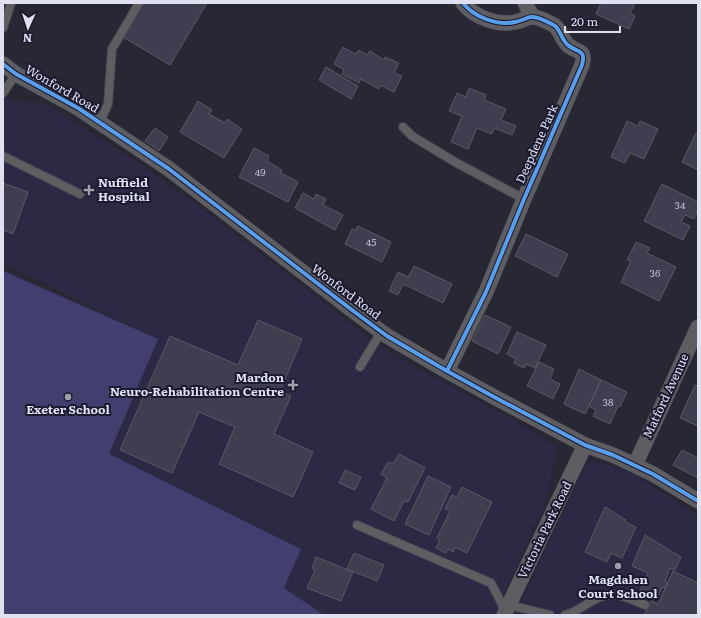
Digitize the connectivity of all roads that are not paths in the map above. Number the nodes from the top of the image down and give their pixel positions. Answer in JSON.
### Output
{"nodes":[{"id":1,"x":11,"y":3,"type":"edge"},
{"id":2,"x":139,"y":3,"type":"edge"},
{"id":3,"x":462,"y":3,"type":"edge"},
{"id":4,"x":528,"y":10,"type":"edge"},
{"id":5,"x":3,"y":28,"type":"edge"},
{"id":6,"x":3,"y":64,"type":"edge"},
{"id":7,"x":16,"y":74,"type":"junction"},
{"id":8,"x":3,"y":93,"type":"edge"},
{"id":9,"x":100,"y":122,"type":"junction"},
{"id":10,"x":403,"y":127,"type":"dead end"},
{"id":11,"x":3,"y":156,"type":"edge"},
{"id":12,"x":80,"y":194,"type":"dead end"},
{"id":13,"x":524,"y":199,"type":"junction"},
{"id":14,"x":698,"y":327,"type":"edge"},
{"id":15,"x":381,"y":332,"type":"junction"},
{"id":16,"x":360,"y":367,"type":"dead end"},
{"id":17,"x":447,"y":371,"type":"junction"},
{"id":18,"x":585,"y":445,"type":"junction"},
{"id":19,"x":635,"y":464,"type":"junction"},
{"id":20,"x":698,"y":502,"type":"edge"},
{"id":21,"x":357,"y":525,"type":"dead end"},
{"id":22,"x":645,"y":605,"type":"dead end"},
{"id":23,"x":506,"y":611,"type":"edge"},
{"id":24,"x":550,"y":615,"type":"edge"},
{"id":25,"x":565,"y":615,"type":"edge"}],
"edges":[{"from":1,"to":5,"type":"lane"},
{"from":2,"to":9,"type":"lane"},
{"from":3,"to":4,"type":"street","name":"Deepdene Park"},
{"from":4,"to":13,"type":"street","name":"Deepdene Park"},
{"from":6,"to":7,"type":"street","name":"Wonford Road"},
{"from":7,"to":8,"type":"lane"},
{"from":7,"to":9,"type":"street","name":"Wonford Road"},
{"from":9,"to":15,"type":"street","name":"Wonford Road"},
{"from":10,"to":13,"type":"lane"},
{"from":11,"to":12,"type":"lane"},
{"from":13,"to":17,"type":"street","name":"Deepdene Park"},
{"from":14,"to":19,"type":"street","name":"Matford Avenue"},
{"from":15,"to":16,"type":"lane"},
{"from":15,"to":17,"type":"street","name":"Wonford Road"},
{"from":17,"to":18,"type":"street","name":"Wonford Road"},
{"from":18,"to":19,"type":"street","name":"Wonford Road"},
{"from":18,"to":23,"type":"street","name":"Victoria Park Road"},
{"from":19,"to":20,"type":"street","name":"Wonford Road"},
{"from":21,"to":23,"type":"lane"},
{"from":22,"to":25,"type":"lane"},
{"from":23,"to":24,"type":"lane"}]}
